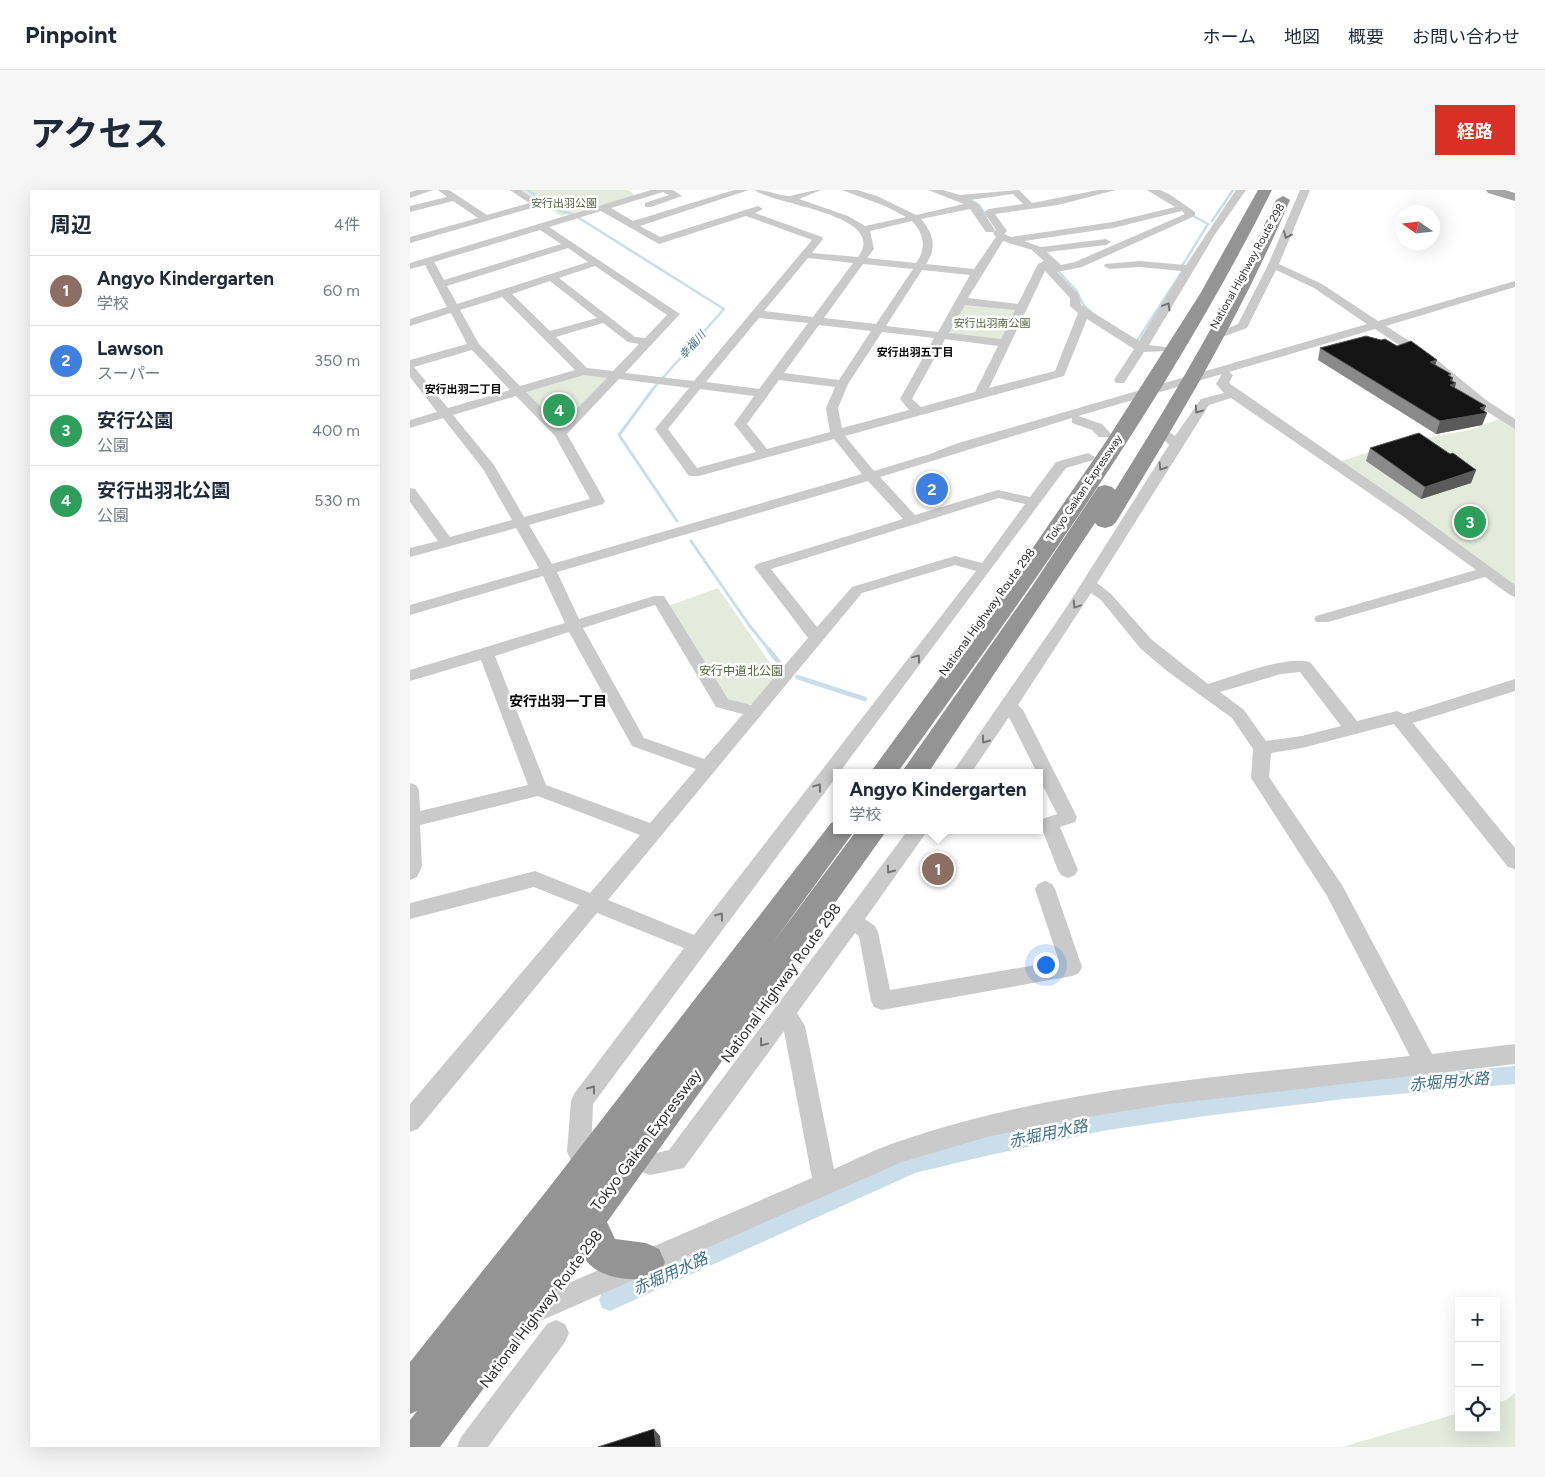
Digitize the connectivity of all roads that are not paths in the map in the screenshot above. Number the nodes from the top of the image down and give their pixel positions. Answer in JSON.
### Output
{"nodes":[{"id":1,"x":428,"y":190,"type":"edge"},
{"id":2,"x":515,"y":190,"type":"edge"},
{"id":3,"x":661,"y":190,"type":"edge"},
{"id":4,"x":666,"y":190,"type":"edge"},
{"id":5,"x":744,"y":190,"type":"edge"},
{"id":6,"x":760,"y":190,"type":"edge"},
{"id":7,"x":816,"y":190,"type":"edge"},
{"id":8,"x":847,"y":190,"type":"edge"},
{"id":9,"x":933,"y":190,"type":"edge"},
{"id":10,"x":1111,"y":190,"type":"edge"},
{"id":11,"x":1152,"y":190,"type":"edge"},
{"id":12,"x":1305,"y":190,"type":"edge"},
{"id":13,"x":1492,"y":190,"type":"edge"},
{"id":14,"x":1255,"y":192,"type":"edge"},
{"id":15,"x":448,"y":193,"type":"edge"},
{"id":16,"x":638,"y":193,"type":"edge"},
{"id":17,"x":990,"y":193,"type":"edge"},
{"id":18,"x":1284,"y":193,"type":"edge"},
{"id":19,"x":410,"y":195,"type":"edge"},
{"id":20,"x":1515,"y":197,"type":"edge"},
{"id":21,"x":961,"y":198,"type":"junction"},
{"id":22,"x":1170,"y":198,"type":"junction"},
{"id":23,"x":788,"y":199,"type":"junction"},
{"id":24,"x":410,"y":203,"type":"edge"},
{"id":25,"x":536,"y":204,"type":"junction"},
{"id":26,"x":974,"y":205,"type":"junction"},
{"id":27,"x":1031,"y":206,"type":"junction"},
{"id":28,"x":1142,"y":207,"type":"dead end"},
{"id":29,"x":603,"y":208,"type":"junction"},
{"id":30,"x":1183,"y":208,"type":"junction"},
{"id":31,"x":410,"y":209,"type":"edge"},
{"id":32,"x":1000,"y":211,"type":"junction"},
{"id":33,"x":746,"y":213,"type":"junction"},
{"id":34,"x":616,"y":215,"type":"junction"},
{"id":35,"x":1100,"y":216,"type":"dead end"},
{"id":36,"x":485,"y":218,"type":"junction"},
{"id":37,"x":915,"y":218,"type":"junction"},
{"id":38,"x":1203,"y":220,"type":"junction"},
{"id":39,"x":559,"y":221,"type":"junction"},
{"id":40,"x":417,"y":224,"type":"dead end"},
{"id":41,"x":632,"y":225,"type":"junction"},
{"id":42,"x":541,"y":226,"type":"junction"},
{"id":43,"x":1093,"y":228,"type":"junction"},
{"id":44,"x":863,"y":229,"type":"junction"},
{"id":45,"x":430,"y":234,"type":"junction"},
{"id":46,"x":1006,"y":238,"type":"junction"},
{"id":47,"x":410,"y":240,"type":"edge"},
{"id":48,"x":1106,"y":242,"type":"junction"},
{"id":49,"x":567,"y":244,"type":"junction"},
{"id":50,"x":1039,"y":250,"type":"junction"},
{"id":51,"x":1114,"y":250,"type":"junction"},
{"id":52,"x":806,"y":255,"type":"junction"},
{"id":53,"x":428,"y":261,"type":"junction"},
{"id":54,"x":861,"y":261,"type":"junction"},
{"id":55,"x":595,"y":263,"type":"junction"},
{"id":56,"x":1043,"y":264,"type":"junction"},
{"id":57,"x":1274,"y":265,"type":"junction"},
{"id":58,"x":410,"y":266,"type":"edge"},
{"id":59,"x":1109,"y":266,"type":"dead end"},
{"id":60,"x":919,"y":268,"type":"junction"},
{"id":61,"x":1190,"y":269,"type":"junction"},
{"id":62,"x":977,"y":273,"type":"junction"},
{"id":63,"x":551,"y":277,"type":"junction"},
{"id":64,"x":442,"y":284,"type":"junction"},
{"id":65,"x":1515,"y":284,"type":"edge"},
{"id":66,"x":1515,"y":291,"type":"edge"},
{"id":67,"x":505,"y":292,"type":"junction"},
{"id":68,"x":962,"y":301,"type":"junction"},
{"id":69,"x":456,"y":308,"type":"junction"},
{"id":70,"x":1023,"y":308,"type":"junction"},
{"id":71,"x":1084,"y":312,"type":"junction"},
{"id":72,"x":757,"y":314,"type":"junction"},
{"id":73,"x":605,"y":319,"type":"junction"},
{"id":74,"x":817,"y":321,"type":"junction"},
{"id":75,"x":410,"y":323,"type":"edge"},
{"id":76,"x":1378,"y":327,"type":"junction"},
{"id":77,"x":878,"y":328,"type":"junction"},
{"id":78,"x":550,"y":335,"type":"junction"},
{"id":79,"x":943,"y":335,"type":"junction"},
{"id":80,"x":648,"y":342,"type":"junction"},
{"id":81,"x":1006,"y":343,"type":"junction"},
{"id":82,"x":1210,"y":344,"type":"junction"},
{"id":83,"x":1159,"y":345,"type":"junction"},
{"id":84,"x":474,"y":346,"type":"junction"},
{"id":85,"x":410,"y":364,"type":"edge"},
{"id":86,"x":410,"y":369,"type":"edge"},
{"id":87,"x":1230,"y":370,"type":"junction"},
{"id":88,"x":583,"y":371,"type":"junction"},
{"id":89,"x":617,"y":375,"type":"junction"},
{"id":90,"x":776,"y":376,"type":"junction"},
{"id":91,"x":1120,"y":380,"type":"dead end"},
{"id":92,"x":1190,"y":382,"type":"junction"},
{"id":93,"x":842,"y":384,"type":"junction"},
{"id":94,"x":698,"y":385,"type":"junction"},
{"id":95,"x":518,"y":392,"type":"junction"},
{"id":96,"x":762,"y":393,"type":"junction"},
{"id":97,"x":1233,"y":394,"type":"junction"},
{"id":98,"x":980,"y":395,"type":"junction"},
{"id":99,"x":1127,"y":402,"type":"junction"},
{"id":100,"x":918,"y":412,"type":"junction"},
{"id":101,"x":443,"y":413,"type":"junction"},
{"id":102,"x":1076,"y":420,"type":"junction"},
{"id":103,"x":410,"y":424,"type":"edge"},
{"id":104,"x":1515,"y":425,"type":"edge"},
{"id":105,"x":1160,"y":430,"type":"junction"},
{"id":106,"x":560,"y":434,"type":"junction"},
{"id":107,"x":837,"y":434,"type":"junction"},
{"id":108,"x":1176,"y":444,"type":"junction"},
{"id":109,"x":1098,"y":446,"type":"junction"},
{"id":110,"x":1140,"y":453,"type":"dead end"},
{"id":111,"x":764,"y":454,"type":"junction"},
{"id":112,"x":935,"y":457,"type":"junction"},
{"id":113,"x":870,"y":476,"type":"junction"},
{"id":114,"x":410,"y":492,"type":"edge"},
{"id":115,"x":1033,"y":502,"type":"junction"},
{"id":116,"x":912,"y":520,"type":"junction"},
{"id":117,"x":521,"y":522,"type":"junction"},
{"id":118,"x":446,"y":542,"type":"junction"},
{"id":119,"x":410,"y":552,"type":"edge"},
{"id":120,"x":985,"y":569,"type":"junction"},
{"id":121,"x":548,"y":570,"type":"junction"},
{"id":122,"x":1487,"y":572,"type":"junction"},
{"id":123,"x":1090,"y":584,"type":"junction"},
{"id":124,"x":1515,"y":592,"type":"edge"},
{"id":125,"x":410,"y":610,"type":"edge"},
{"id":126,"x":1322,"y":619,"type":"dead end"},
{"id":127,"x":574,"y":626,"type":"junction"},
{"id":128,"x":817,"y":638,"type":"junction"},
{"id":129,"x":486,"y":653,"type":"junction"},
{"id":130,"x":410,"y":676,"type":"edge"},
{"id":131,"x":1515,"y":685,"type":"edge"},
{"id":132,"x":1208,"y":690,"type":"junction"},
{"id":133,"x":1008,"y":708,"type":"junction"},
{"id":134,"x":755,"y":712,"type":"junction"},
{"id":135,"x":1401,"y":721,"type":"junction"},
{"id":136,"x":1352,"y":727,"type":"junction"},
{"id":137,"x":1262,"y":748,"type":"junction"},
{"id":138,"x":935,"y":764,"type":"edge"},
{"id":139,"x":708,"y":767,"type":"junction"},
{"id":140,"x":872,"y":769,"type":"edge"},
{"id":141,"x":886,"y":769,"type":"edge"},
{"id":142,"x":917,"y":769,"type":"edge"},
{"id":143,"x":964,"y":769,"type":"edge"},
{"id":144,"x":539,"y":789,"type":"junction"},
{"id":145,"x":410,"y":790,"type":"edge"},
{"id":146,"x":411,"y":820,"type":"edge"},
{"id":147,"x":833,"y":820,"type":"edge"},
{"id":148,"x":653,"y":832,"type":"junction"},
{"id":149,"x":838,"y":834,"type":"edge"},
{"id":150,"x":870,"y":834,"type":"edge"},
{"id":151,"x":886,"y":834,"type":"edge"},
{"id":152,"x":916,"y":834,"type":"edge"},
{"id":153,"x":1515,"y":862,"type":"edge"},
{"id":154,"x":1068,"y":870,"type":"dead end"},
{"id":155,"x":410,"y":872,"type":"edge"},
{"id":156,"x":1045,"y":889,"type":"dead end"},
{"id":157,"x":595,"y":904,"type":"junction"},
{"id":158,"x":410,"y":911,"type":"edge"},
{"id":159,"x":853,"y":921,"type":"junction"},
{"id":160,"x":698,"y":945,"type":"junction"},
{"id":161,"x":785,"y":1013,"type":"junction"},
{"id":162,"x":1515,"y":1054,"type":"edge"},
{"id":163,"x":1426,"y":1064,"type":"junction"},
{"id":164,"x":410,"y":1121,"type":"edge"},
{"id":165,"x":579,"y":1152,"type":"junction"},
{"id":166,"x":650,"y":1164,"type":"junction"},
{"id":167,"x":825,"y":1184,"type":"junction"},
{"id":168,"x":596,"y":1236,"type":"junction"},
{"id":169,"x":646,"y":1262,"type":"junction"},
{"id":170,"x":550,"y":1320,"type":"junction"},
{"id":171,"x":412,"y":1365,"type":"edge"},
{"id":172,"x":410,"y":1394,"type":"edge"},
{"id":173,"x":415,"y":1447,"type":"edge"},
{"id":174,"x":438,"y":1447,"type":"edge"},
{"id":175,"x":471,"y":1447,"type":"edge"}],
"edges":[{"from":1,"to":19,"type":"street"},
{"from":2,"to":25,"type":"street"},
{"from":3,"to":16,"type":"street"},
{"from":4,"to":34,"type":"street"},
{"from":5,"to":41,"type":"street"},
{"from":6,"to":23,"type":"street"},
{"from":7,"to":23,"type":"street"},
{"from":8,"to":37,"type":"street"},
{"from":9,"to":21,"type":"street"},
{"from":10,"to":27,"type":"street"},
{"from":11,"to":22,"type":"street"},
{"from":12,"to":57,"type":"street","one_way":true},
{"from":13,"to":20,"type":"main road"},
{"from":14,"to":38,"type":"street"},
{"from":14,"to":83,"type":"highway","name":"National Highway Route 298"},
{"from":14,"to":141,"type":"highway","name":"Tokyo Gaikan Expressway"},
{"from":15,"to":24,"type":"street"},
{"from":15,"to":31,"type":"street"},
{"from":15,"to":36,"type":"street"},
{"from":16,"to":29,"type":"street"},
{"from":17,"to":21,"type":"street"},
{"from":17,"to":27,"type":"street"},
{"from":17,"to":32,"type":"street"},
{"from":18,"to":82,"type":"highway"},
{"from":18,"to":142,"type":"highway","name":"Tokyo Gaikan Expressway"},
{"from":21,"to":26,"type":"street"},
{"from":22,"to":28,"type":"street"},
{"from":22,"to":30,"type":"street"},
{"from":23,"to":33,"type":"street"},
{"from":23,"to":44,"type":"street"},
{"from":25,"to":36,"type":"street"},
{"from":25,"to":39,"type":"street"},
{"from":26,"to":37,"type":"street"},
{"from":26,"to":46,"type":"street"},
{"from":27,"to":32,"type":"street"},
{"from":29,"to":34,"type":"street"},
{"from":29,"to":39,"type":"street"},
{"from":30,"to":38,"type":"street"},
{"from":30,"to":43,"type":"street"},
{"from":32,"to":46,"type":"street"},
{"from":33,"to":41,"type":"street"},
{"from":33,"to":52,"type":"street"},
{"from":34,"to":41,"type":"street"},
{"from":35,"to":46,"type":"street"},
{"from":36,"to":45,"type":"street"},
{"from":37,"to":44,"type":"street"},
{"from":37,"to":60,"type":"street"},
{"from":38,"to":51,"type":"street"},
{"from":38,"to":61,"type":"street"},
{"from":39,"to":42,"type":"street"},
{"from":40,"to":45,"type":"street"},
{"from":42,"to":49,"type":"street"},
{"from":42,"to":53,"type":"street"},
{"from":43,"to":46,"type":"street"},
{"from":43,"to":48,"type":"street"},
{"from":44,"to":54,"type":"street"},
{"from":45,"to":47,"type":"street"},
{"from":46,"to":50,"type":"street"},
{"from":46,"to":56,"type":"street"},
{"from":46,"to":62,"type":"street"},
{"from":48,"to":50,"type":"street"},
{"from":48,"to":51,"type":"street"},
{"from":49,"to":55,"type":"street"},
{"from":49,"to":64,"type":"street"},
{"from":50,"to":51,"type":"street"},
{"from":52,"to":54,"type":"street"},
{"from":52,"to":72,"type":"street"},
{"from":53,"to":58,"type":"street"},
{"from":53,"to":64,"type":"street"},
{"from":54,"to":60,"type":"street"},
{"from":54,"to":74,"type":"street"},
{"from":55,"to":63,"type":"street"},
{"from":55,"to":80,"type":"street"},
{"from":56,"to":70,"type":"street"},
{"from":56,"to":71,"type":"street"},
{"from":57,"to":76,"type":"street"},
{"from":57,"to":82,"type":"street"},
{"from":59,"to":61,"type":"street"},
{"from":60,"to":62,"type":"street"},
{"from":60,"to":77,"type":"street"},
{"from":83,"to":61,"type":"street","one_way":true},
{"from":62,"to":68,"type":"street"},
{"from":63,"to":67,"type":"street"},
{"from":63,"to":73,"type":"street"},
{"from":64,"to":69,"type":"street"},
{"from":65,"to":76,"type":"street"},
{"from":66,"to":76,"type":"street"},
{"from":67,"to":69,"type":"street"},
{"from":67,"to":78,"type":"street"},
{"from":68,"to":70,"type":"street"},
{"from":68,"to":79,"type":"street"},
{"from":69,"to":75,"type":"street"},
{"from":69,"to":84,"type":"street"},
{"from":70,"to":81,"type":"street"},
{"from":71,"to":83,"type":"street"},
{"from":71,"to":98,"type":"street"},
{"from":72,"to":74,"type":"street"},
{"from":72,"to":94,"type":"street"},
{"from":73,"to":78,"type":"street"},
{"from":73,"to":80,"type":"street"},
{"from":74,"to":77,"type":"street"},
{"from":74,"to":90,"type":"street"},
{"from":76,"to":87,"type":"street"},
{"from":76,"to":104,"type":"street"},
{"from":77,"to":79,"type":"street"},
{"from":77,"to":93,"type":"street"},
{"from":78,"to":88,"type":"street"},
{"from":79,"to":81,"type":"street"},
{"from":79,"to":100,"type":"street"},
{"from":80,"to":89,"type":"street"},
{"from":81,"to":98,"type":"street"},
{"from":82,"to":87,"type":"street"},
{"from":82,"to":92,"type":"highway"},
{"from":83,"to":91,"type":"street"},
{"from":83,"to":99,"type":"highway","name":"National Highway Route 298"},
{"from":84,"to":85,"type":"street"},
{"from":84,"to":95,"type":"street"},
{"from":86,"to":101,"type":"street"},
{"from":87,"to":92,"type":"street"},
{"from":87,"to":97,"type":"street"},
{"from":88,"to":89,"type":"street"},
{"from":88,"to":95,"type":"street"},
{"from":89,"to":94,"type":"street"},
{"from":89,"to":106,"type":"street"},
{"from":90,"to":93,"type":"street"},
{"from":90,"to":96,"type":"street"},
{"from":92,"to":99,"type":"street"},
{"from":92,"to":105,"type":"highway"},
{"from":93,"to":107,"type":"street"},
{"from":94,"to":96,"type":"street"},
{"from":94,"to":111,"type":"street"},
{"from":95,"to":101,"type":"street"},
{"from":95,"to":106,"type":"street"},
{"from":96,"to":111,"type":"street"},
{"from":97,"to":108,"type":"street","one_way":true},
{"from":97,"to":122,"type":"street"},
{"from":98,"to":100,"type":"street"},
{"from":99,"to":102,"type":"street"},
{"from":99,"to":109,"type":"highway","name":"National Highway Route 298"},
{"from":99,"to":112,"type":"street"},
{"from":100,"to":107,"type":"street"},
{"from":101,"to":103,"type":"street"},
{"from":101,"to":117,"type":"street"},
{"from":102,"to":109,"type":"street"},
{"from":102,"to":112,"type":"street"},
{"from":105,"to":108,"type":"street"},
{"from":105,"to":138,"type":"highway"},
{"from":106,"to":117,"type":"street"},
{"from":107,"to":111,"type":"street"},
{"from":107,"to":113,"type":"street"},
{"from":108,"to":123,"type":"street","one_way":true},
{"from":109,"to":115,"type":"street"},
{"from":109,"to":140,"type":"highway","name":"National Highway Route 298"},
{"from":110,"to":138,"type":"highway"},
{"from":112,"to":113,"type":"street"},
{"from":113,"to":116,"type":"street"},
{"from":113,"to":121,"type":"street"},
{"from":114,"to":118,"type":"street"},
{"from":115,"to":116,"type":"street"},
{"from":115,"to":120,"type":"street"},
{"from":116,"to":128,"type":"street"},
{"from":117,"to":118,"type":"street"},
{"from":117,"to":121,"type":"street"},
{"from":118,"to":119,"type":"street"},
{"from":120,"to":128,"type":"street"},
{"from":160,"to":120,"type":"street","one_way":true},
{"from":121,"to":125,"type":"street"},
{"from":121,"to":127,"type":"street"},
{"from":122,"to":124,"type":"street"},
{"from":122,"to":126,"type":"street"},
{"from":123,"to":132,"type":"street"},
{"from":123,"to":133,"type":"street","one_way":true},
{"from":127,"to":129,"type":"street"},
{"from":127,"to":134,"type":"street"},
{"from":127,"to":139,"type":"street"},
{"from":128,"to":134,"type":"street"},
{"from":129,"to":130,"type":"street"},
{"from":129,"to":144,"type":"street"},
{"from":131,"to":135,"type":"street"},
{"from":132,"to":136,"type":"street"},
{"from":132,"to":137,"type":"street"},
{"from":133,"to":143,"type":"street","one_way":true},
{"from":133,"to":154,"type":"street"},
{"from":134,"to":139,"type":"street"},
{"from":135,"to":136,"type":"street"},
{"from":135,"to":153,"type":"street"},
{"from":136,"to":137,"type":"street"},
{"from":137,"to":163,"type":"street"},
{"from":139,"to":148,"type":"street"},
{"from":144,"to":146,"type":"street"},
{"from":144,"to":148,"type":"street"},
{"from":145,"to":146,"type":"street"},
{"from":146,"to":155,"type":"street"},
{"from":147,"to":165,"type":"highway"},
{"from":148,"to":157,"type":"street"},
{"from":149,"to":172,"type":"highway"},
{"from":150,"to":173,"type":"highway","name":"Tokyo Gaikan Expressway"},
{"from":151,"to":166,"type":"highway","name":"National Highway Route 298"},
{"from":152,"to":159,"type":"street","one_way":true},
{"from":156,"to":159,"type":"street"},
{"from":157,"to":158,"type":"street"},
{"from":157,"to":160,"type":"street"},
{"from":157,"to":164,"type":"street"},
{"from":159,"to":161,"type":"street"},
{"from":165,"to":160,"type":"street","one_way":true},
{"from":161,"to":166,"type":"street","one_way":true},
{"from":161,"to":167,"type":"street"},
{"from":162,"to":163,"type":"street"},
{"from":163,"to":167,"type":"street"},
{"from":165,"to":171,"type":"highway"},
{"from":166,"to":168,"type":"highway","name":"National Highway Route 298"},
{"from":167,"to":169,"type":"street"},
{"from":168,"to":169,"type":"highway"},
{"from":168,"to":170,"type":"highway","name":"National Highway Route 298"},
{"from":169,"to":170,"type":"street"},
{"from":170,"to":171,"type":"street"},
{"from":170,"to":174,"type":"highway","name":"National Highway Route 298"},
{"from":170,"to":175,"type":"street"}]}
